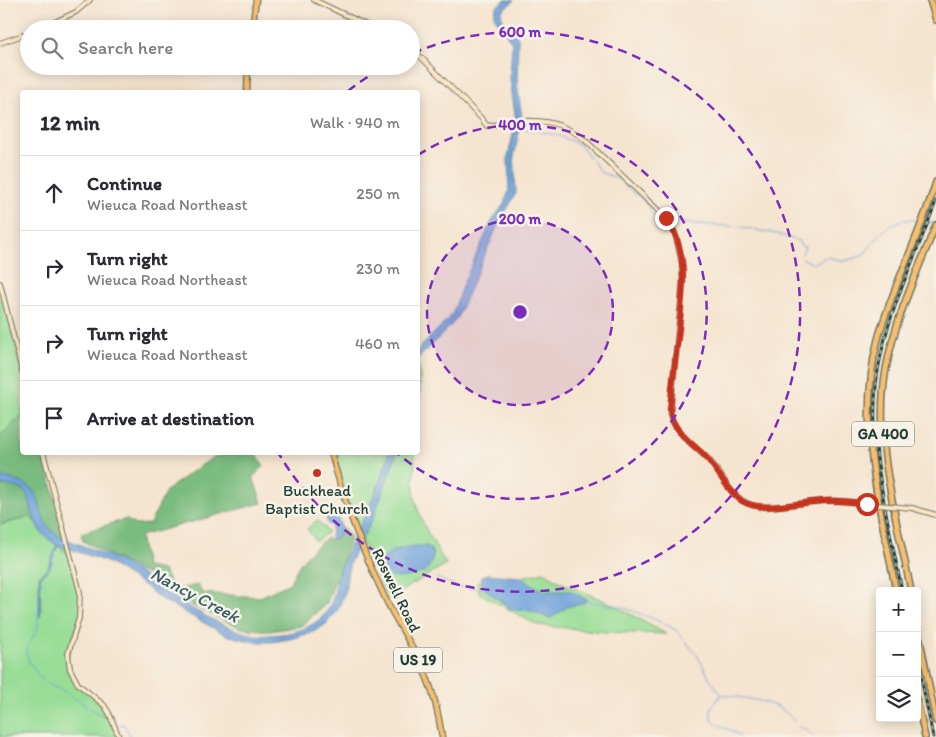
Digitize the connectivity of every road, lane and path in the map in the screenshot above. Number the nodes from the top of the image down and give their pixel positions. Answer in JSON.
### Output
{"nodes":[{"id":1,"x":90,"y":0,"type":"edge"},
{"id":2,"x":256,"y":0,"type":"edge"},
{"id":3,"x":314,"y":0,"type":"edge"},
{"id":4,"x":930,"y":0,"type":"edge"},
{"id":5,"x":59,"y":20,"type":"edge"},
{"id":6,"x":253,"y":20,"type":"edge"},
{"id":7,"x":356,"y":20,"type":"edge"},
{"id":8,"x":936,"y":20,"type":"edge"},
{"id":9,"x":20,"y":36,"type":"edge"},
{"id":10,"x":0,"y":43,"type":"edge"},
{"id":11,"x":420,"y":57,"type":"edge"},
{"id":12,"x":248,"y":75,"type":"edge"},
{"id":13,"x":247,"y":90,"type":"edge"},
{"id":14,"x":935,"y":184,"type":"edge"},
{"id":15,"x":936,"y":226,"type":"edge"},
{"id":16,"x":0,"y":283,"type":"edge"},
{"id":17,"x":20,"y":363,"type":"edge"},
{"id":18,"x":44,"y":455,"type":"edge"},
{"id":19,"x":331,"y":455,"type":"edge"},
{"id":20,"x":936,"y":515,"type":"edge"},
{"id":21,"x":895,"y":587,"type":"edge"},
{"id":22,"x":910,"y":587,"type":"edge"},
{"id":23,"x":918,"y":632,"type":"edge"},
{"id":24,"x":921,"y":721,"type":"edge"},
{"id":25,"x":936,"y":721,"type":"edge"},
{"id":26,"x":119,"y":737,"type":"edge"},
{"id":27,"x":442,"y":737,"type":"edge"},
{"id":28,"x":924,"y":737,"type":"edge"}],
"edges":[{"from":1,"to":5,"type":"street"},
{"from":2,"to":6,"type":"main road"},
{"from":3,"to":7,"type":"street"},
{"from":4,"to":8,"type":"highway"},
{"from":9,"to":10,"type":"street"},
{"from":11,"to":20,"type":"street","bridge":true},
{"from":12,"to":13,"type":"main road"},
{"from":14,"to":21,"type":"highway","number":"GA 400"},
{"from":15,"to":22,"type":"highway","number":"GA 400"},
{"from":16,"to":17,"type":"street"},
{"from":18,"to":26,"type":"street"},
{"from":19,"to":27,"type":"main road","name":"Roswell Road","number":"US 19"},
{"from":23,"to":25,"type":"highway"},
{"from":24,"to":28,"type":"highway"}]}
